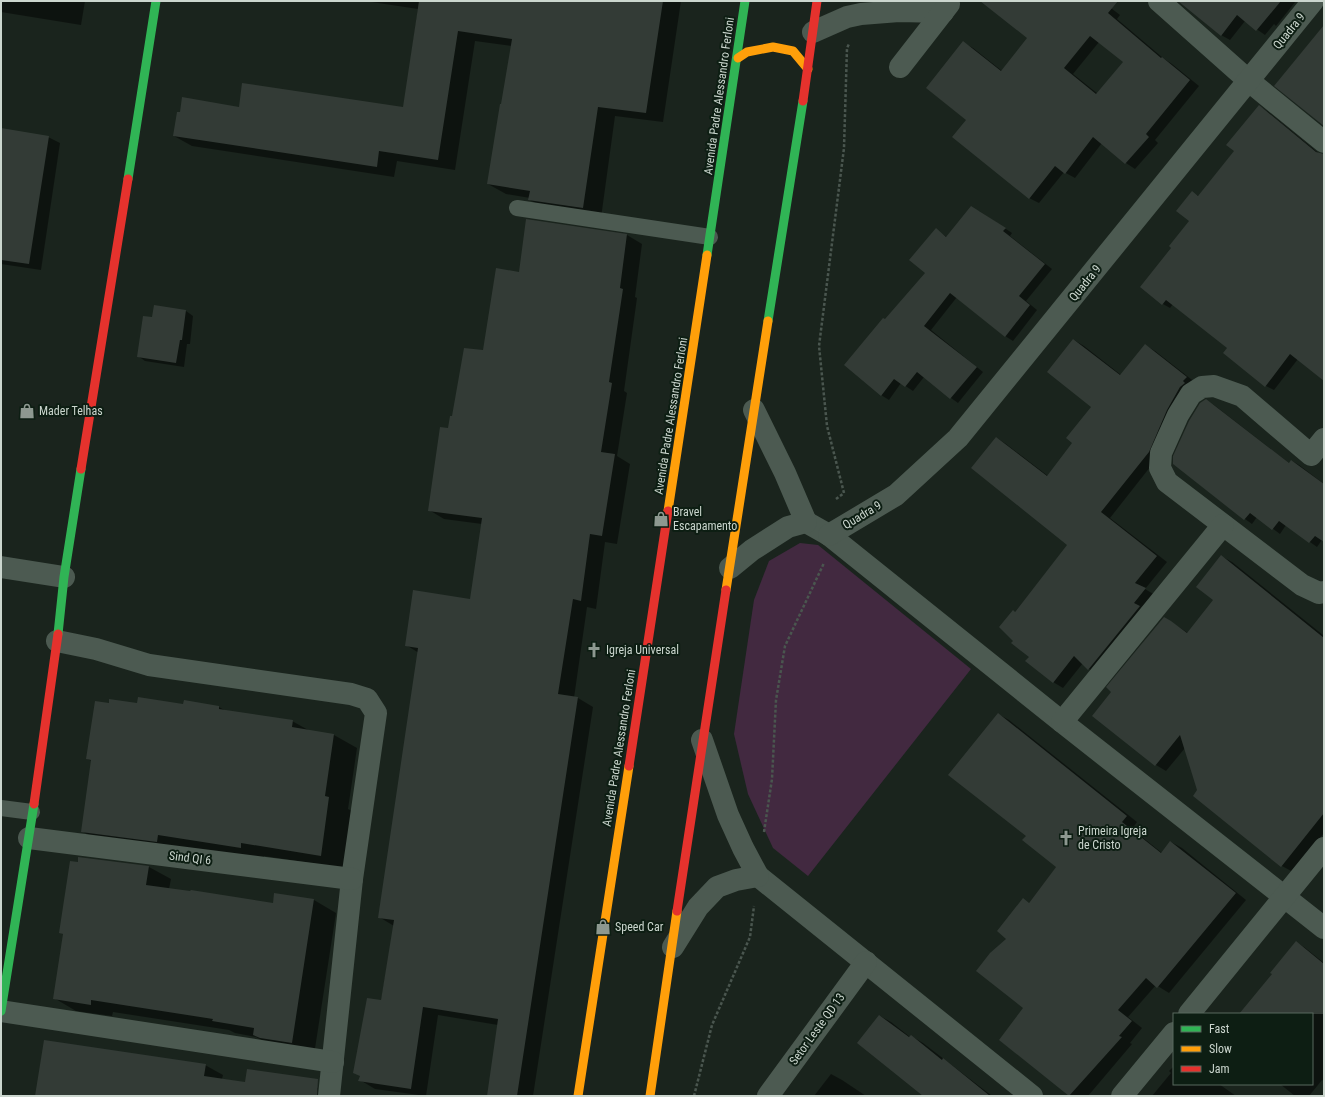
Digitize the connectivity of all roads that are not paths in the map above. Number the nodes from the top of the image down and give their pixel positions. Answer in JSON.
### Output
{"nodes":[{"id":1,"x":156,"y":1,"type":"edge"},
{"id":2,"x":745,"y":1,"type":"edge"},
{"id":3,"x":817,"y":1,"type":"edge"},
{"id":4,"x":1159,"y":1,"type":"edge"},
{"id":5,"x":1313,"y":1,"type":"edge"},
{"id":6,"x":947,"y":7,"type":"edge"},
{"id":7,"x":813,"y":32,"type":"junction"},
{"id":8,"x":738,"y":58,"type":"junction"},
{"id":9,"x":900,"y":67,"type":"dead end"},
{"id":10,"x":808,"y":69,"type":"junction"},
{"id":11,"x":1249,"y":81,"type":"junction"},
{"id":12,"x":1324,"y":142,"type":"edge"},
{"id":13,"x":518,"y":208,"type":"dead end"},
{"id":14,"x":710,"y":237,"type":"junction"},
{"id":15,"x":754,"y":410,"type":"junction"},
{"id":16,"x":1320,"y":453,"type":"edge"},
{"id":17,"x":806,"y":522,"type":"junction"},
{"id":18,"x":1223,"y":525,"type":"junction"},
{"id":19,"x":829,"y":535,"type":"junction"},
{"id":20,"x":1,"y":567,"type":"edge"},
{"id":21,"x":730,"y":568,"type":"junction"},
{"id":22,"x":64,"y":577,"type":"junction"},
{"id":23,"x":1324,"y":592,"type":"edge"},
{"id":24,"x":57,"y":641,"type":"junction"},
{"id":25,"x":1062,"y":722,"type":"junction"},
{"id":26,"x":702,"y":740,"type":"junction"},
{"id":27,"x":1,"y":808,"type":"edge"},
{"id":28,"x":32,"y":812,"type":"junction"},
{"id":29,"x":28,"y":838,"type":"junction"},
{"id":30,"x":1324,"y":848,"type":"edge"},
{"id":31,"x":758,"y":876,"type":"junction"},
{"id":32,"x":352,"y":879,"type":"junction"},
{"id":33,"x":1286,"y":897,"type":"junction"},
{"id":34,"x":1324,"y":928,"type":"edge"},
{"id":35,"x":673,"y":947,"type":"junction"},
{"id":36,"x":866,"y":962,"type":"junction"},
{"id":37,"x":1,"y":1011,"type":"edge"},
{"id":38,"x":1190,"y":1013,"type":"edge"},
{"id":39,"x":1173,"y":1034,"type":"edge"},
{"id":40,"x":333,"y":1062,"type":"junction"},
{"id":41,"x":328,"y":1096,"type":"edge"},
{"id":42,"x":578,"y":1096,"type":"edge"},
{"id":43,"x":650,"y":1096,"type":"edge"},
{"id":44,"x":768,"y":1096,"type":"edge"},
{"id":45,"x":1032,"y":1096,"type":"edge"},
{"id":46,"x":1122,"y":1096,"type":"edge"}],
"edges":[{"from":1,"to":22,"type":"main road"},
{"from":2,"to":8,"type":"main road","name":"Avenida Padre Alessandro Ferloni"},
{"from":3,"to":7,"type":"main road"},
{"from":4,"to":11,"type":"street"},
{"from":5,"to":11,"type":"street","name":"Quadra 9"},
{"from":6,"to":7,"type":"street"},
{"from":6,"to":9,"type":"street"},
{"from":7,"to":10,"type":"main road"},
{"from":8,"to":10,"type":"main road"},
{"from":8,"to":14,"type":"main road","name":"Avenida Padre Alessandro Ferloni"},
{"from":10,"to":15,"type":"main road"},
{"from":11,"to":12,"type":"street"},
{"from":11,"to":19,"type":"street","name":"Quadra 9"},
{"from":13,"to":14,"type":"lane"},
{"from":14,"to":42,"type":"main road","name":"Avenida Padre Alessandro Ferloni"},
{"from":15,"to":17,"type":"street"},
{"from":15,"to":21,"type":"main road"},
{"from":16,"to":18,"type":"street"},
{"from":17,"to":19,"type":"street"},
{"from":17,"to":21,"type":"street"},
{"from":18,"to":23,"type":"street"},
{"from":18,"to":25,"type":"street"},
{"from":19,"to":25,"type":"street"},
{"from":20,"to":22,"type":"street"},
{"from":21,"to":26,"type":"main road"},
{"from":22,"to":24,"type":"main road"},
{"from":24,"to":28,"type":"main road"},
{"from":24,"to":32,"type":"street"},
{"from":25,"to":33,"type":"street"},
{"from":26,"to":31,"type":"street"},
{"from":26,"to":35,"type":"main road"},
{"from":27,"to":28,"type":"lane"},
{"from":28,"to":29,"type":"main road"},
{"from":29,"to":32,"type":"street","name":"Sind QI 6"},
{"from":29,"to":37,"type":"main road"},
{"from":30,"to":33,"type":"street"},
{"from":31,"to":35,"type":"street"},
{"from":31,"to":36,"type":"street"},
{"from":32,"to":40,"type":"street"},
{"from":33,"to":34,"type":"street"},
{"from":33,"to":38,"type":"street"},
{"from":35,"to":43,"type":"main road"},
{"from":36,"to":44,"type":"street","name":"Setor Leste QD 13"},
{"from":36,"to":45,"type":"street"},
{"from":37,"to":40,"type":"street"},
{"from":39,"to":46,"type":"street"},
{"from":40,"to":41,"type":"street"}]}
